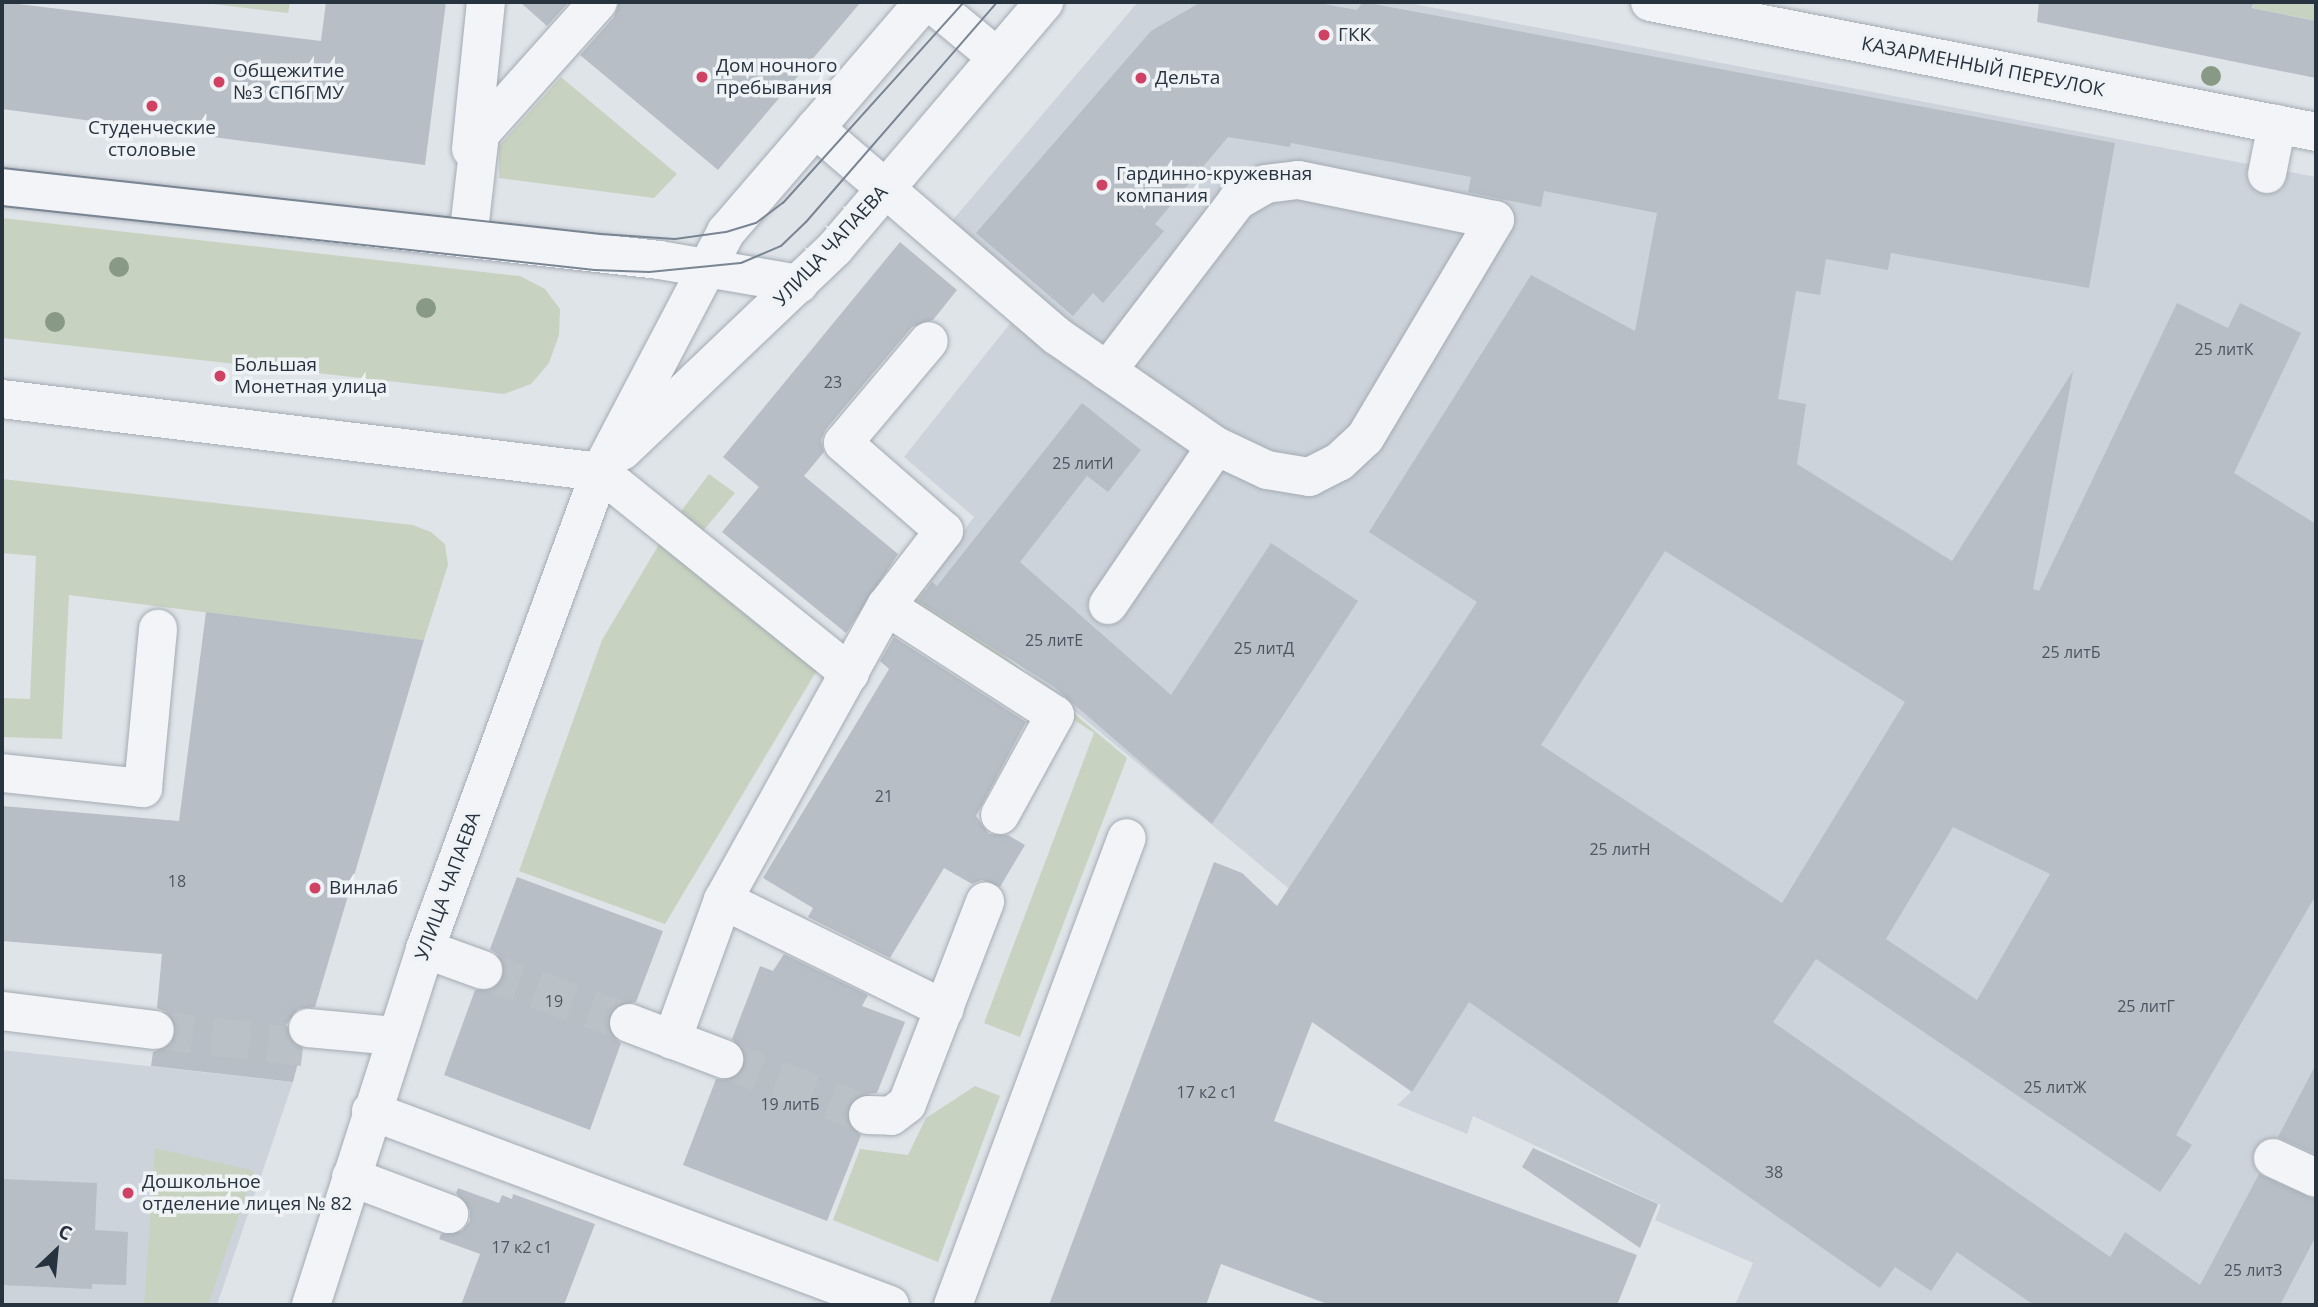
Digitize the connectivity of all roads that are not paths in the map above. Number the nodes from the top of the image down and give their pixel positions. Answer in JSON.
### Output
{"nodes":[{"id":1,"x":486,"y":2,"type":"edge"},
{"id":2,"x":598,"y":2,"type":"edge"},
{"id":3,"x":924,"y":2,"type":"edge"},
{"id":4,"x":930,"y":2,"type":"edge"},
{"id":5,"x":1044,"y":2,"type":"edge"},
{"id":6,"x":1650,"y":2,"type":"edge"},
{"id":7,"x":997,"y":57,"type":"junction"},
{"id":8,"x":2277,"y":124,"type":"junction"},
{"id":9,"x":815,"y":128,"type":"junction"},
{"id":10,"x":2316,"y":132,"type":"edge"},
{"id":11,"x":2267,"y":174,"type":"dead end"},
{"id":12,"x":2,"y":187,"type":"edge"},
{"id":13,"x":885,"y":188,"type":"junction"},
{"id":14,"x":465,"y":239,"type":"junction"},
{"id":15,"x":707,"y":267,"type":"junction"},
{"id":16,"x":799,"y":284,"type":"junction"},
{"id":17,"x":929,"y":341,"type":"dead end"},
{"id":18,"x":1107,"y":371,"type":"junction"},
{"id":19,"x":2,"y":399,"type":"edge"},
{"id":20,"x":1216,"y":446,"type":"junction"},
{"id":21,"x":600,"y":472,"type":"junction"},
{"id":22,"x":1108,"y":605,"type":"dead end"},
{"id":23,"x":886,"y":606,"type":"junction"},
{"id":24,"x":159,"y":629,"type":"dead end"},
{"id":25,"x":850,"y":674,"type":"junction"},
{"id":26,"x":2,"y":774,"type":"edge"},
{"id":27,"x":1000,"y":815,"type":"dead end"},
{"id":28,"x":1127,"y":838,"type":"dead end"},
{"id":29,"x":723,"y":900,"type":"junction"},
{"id":30,"x":985,"y":902,"type":"dead end"},
{"id":31,"x":425,"y":949,"type":"junction"},
{"id":32,"x":483,"y":970,"type":"tunnel mouth"},
{"id":33,"x":945,"y":1009,"type":"junction"},
{"id":34,"x":2,"y":1011,"type":"edge"},
{"id":35,"x":629,"y":1023,"type":"tunnel mouth"},
{"id":36,"x":155,"y":1030,"type":"tunnel mouth"},
{"id":37,"x":305,"y":1037,"type":"tunnel mouth"},
{"id":38,"x":672,"y":1040,"type":"junction"},
{"id":39,"x":392,"y":1046,"type":"junction"},
{"id":40,"x":724,"y":1059,"type":"tunnel mouth"},
{"id":41,"x":371,"y":1111,"type":"junction"},
{"id":42,"x":869,"y":1115,"type":"tunnel mouth"},
{"id":43,"x":2273,"y":1158,"type":"dead end"},
{"id":44,"x":351,"y":1177,"type":"junction"},
{"id":45,"x":2316,"y":1178,"type":"edge"},
{"id":46,"x":449,"y":1214,"type":"dead end"},
{"id":47,"x":311,"y":1305,"type":"edge"},
{"id":48,"x":890,"y":1305,"type":"edge"},
{"id":49,"x":953,"y":1305,"type":"edge"}],
"edges":[{"from":1,"to":14,"type":"street"},
{"from":2,"to":14,"type":"street"},
{"from":3,"to":9,"type":"street","name":"УЛИЦА ЧАПАЕВА"},
{"from":4,"to":7,"type":"street"},
{"from":5,"to":7,"type":"street","name":"УЛИЦА ЧАПАЕВА"},
{"from":6,"to":8,"type":"street","name":"КАЗАРМЕННЫЙ ПЕРЕУЛОК"},
{"from":7,"to":13,"type":"street","name":"УЛИЦА ЧАПАЕВА"},
{"from":8,"to":10,"type":"street","name":"КАЗАРМЕННЫЙ ПЕРЕУЛОК"},
{"from":8,"to":11,"type":"street"},
{"from":9,"to":13,"type":"street"},
{"from":9,"to":15,"type":"street","name":"УЛИЦА ЧАПАЕВА"},
{"from":12,"to":14,"type":"street"},
{"from":13,"to":16,"type":"street","name":"УЛИЦА ЧАПАЕВА"},
{"from":13,"to":18,"type":"street"},
{"from":14,"to":15,"type":"street"},
{"from":15,"to":16,"type":"street"},
{"from":15,"to":21,"type":"street","name":"УЛИЦА ЧАПАЕВА"},
{"from":16,"to":21,"type":"street","name":"УЛИЦА ЧАПАЕВА"},
{"from":17,"to":23,"type":"street"},
{"from":18,"to":20,"type":"street"},
{"from":18,"to":20,"type":"street"},
{"from":19,"to":21,"type":"street"},
{"from":20,"to":22,"type":"street"},
{"from":21,"to":25,"type":"street"},
{"from":21,"to":31,"type":"street","name":"УЛИЦА ЧАПАЕВА"},
{"from":23,"to":25,"type":"street"},
{"from":23,"to":27,"type":"street"},
{"from":24,"to":26,"type":"street"},
{"from":25,"to":29,"type":"street"},
{"from":28,"to":49,"type":"street"},
{"from":29,"to":33,"type":"street"},
{"from":29,"to":38,"type":"street"},
{"from":30,"to":33,"type":"street"},
{"from":31,"to":32,"type":"street"},
{"from":31,"to":39,"type":"street","name":"УЛИЦА ЧАПАЕВА"},
{"from":33,"to":42,"type":"street"},
{"from":34,"to":36,"type":"street"},
{"from":35,"to":38,"type":"street"},
{"from":37,"to":39,"type":"street"},
{"from":38,"to":40,"type":"street"},
{"from":39,"to":41,"type":"street","name":"УЛИЦА ЧАПАЕВА"},
{"from":41,"to":44,"type":"street","name":"УЛИЦА ЧАПАЕВА"},
{"from":41,"to":48,"type":"street"},
{"from":43,"to":45,"type":"street"},
{"from":44,"to":46,"type":"street"},
{"from":44,"to":47,"type":"street","name":"УЛИЦА ЧАПАЕВА"}]}
